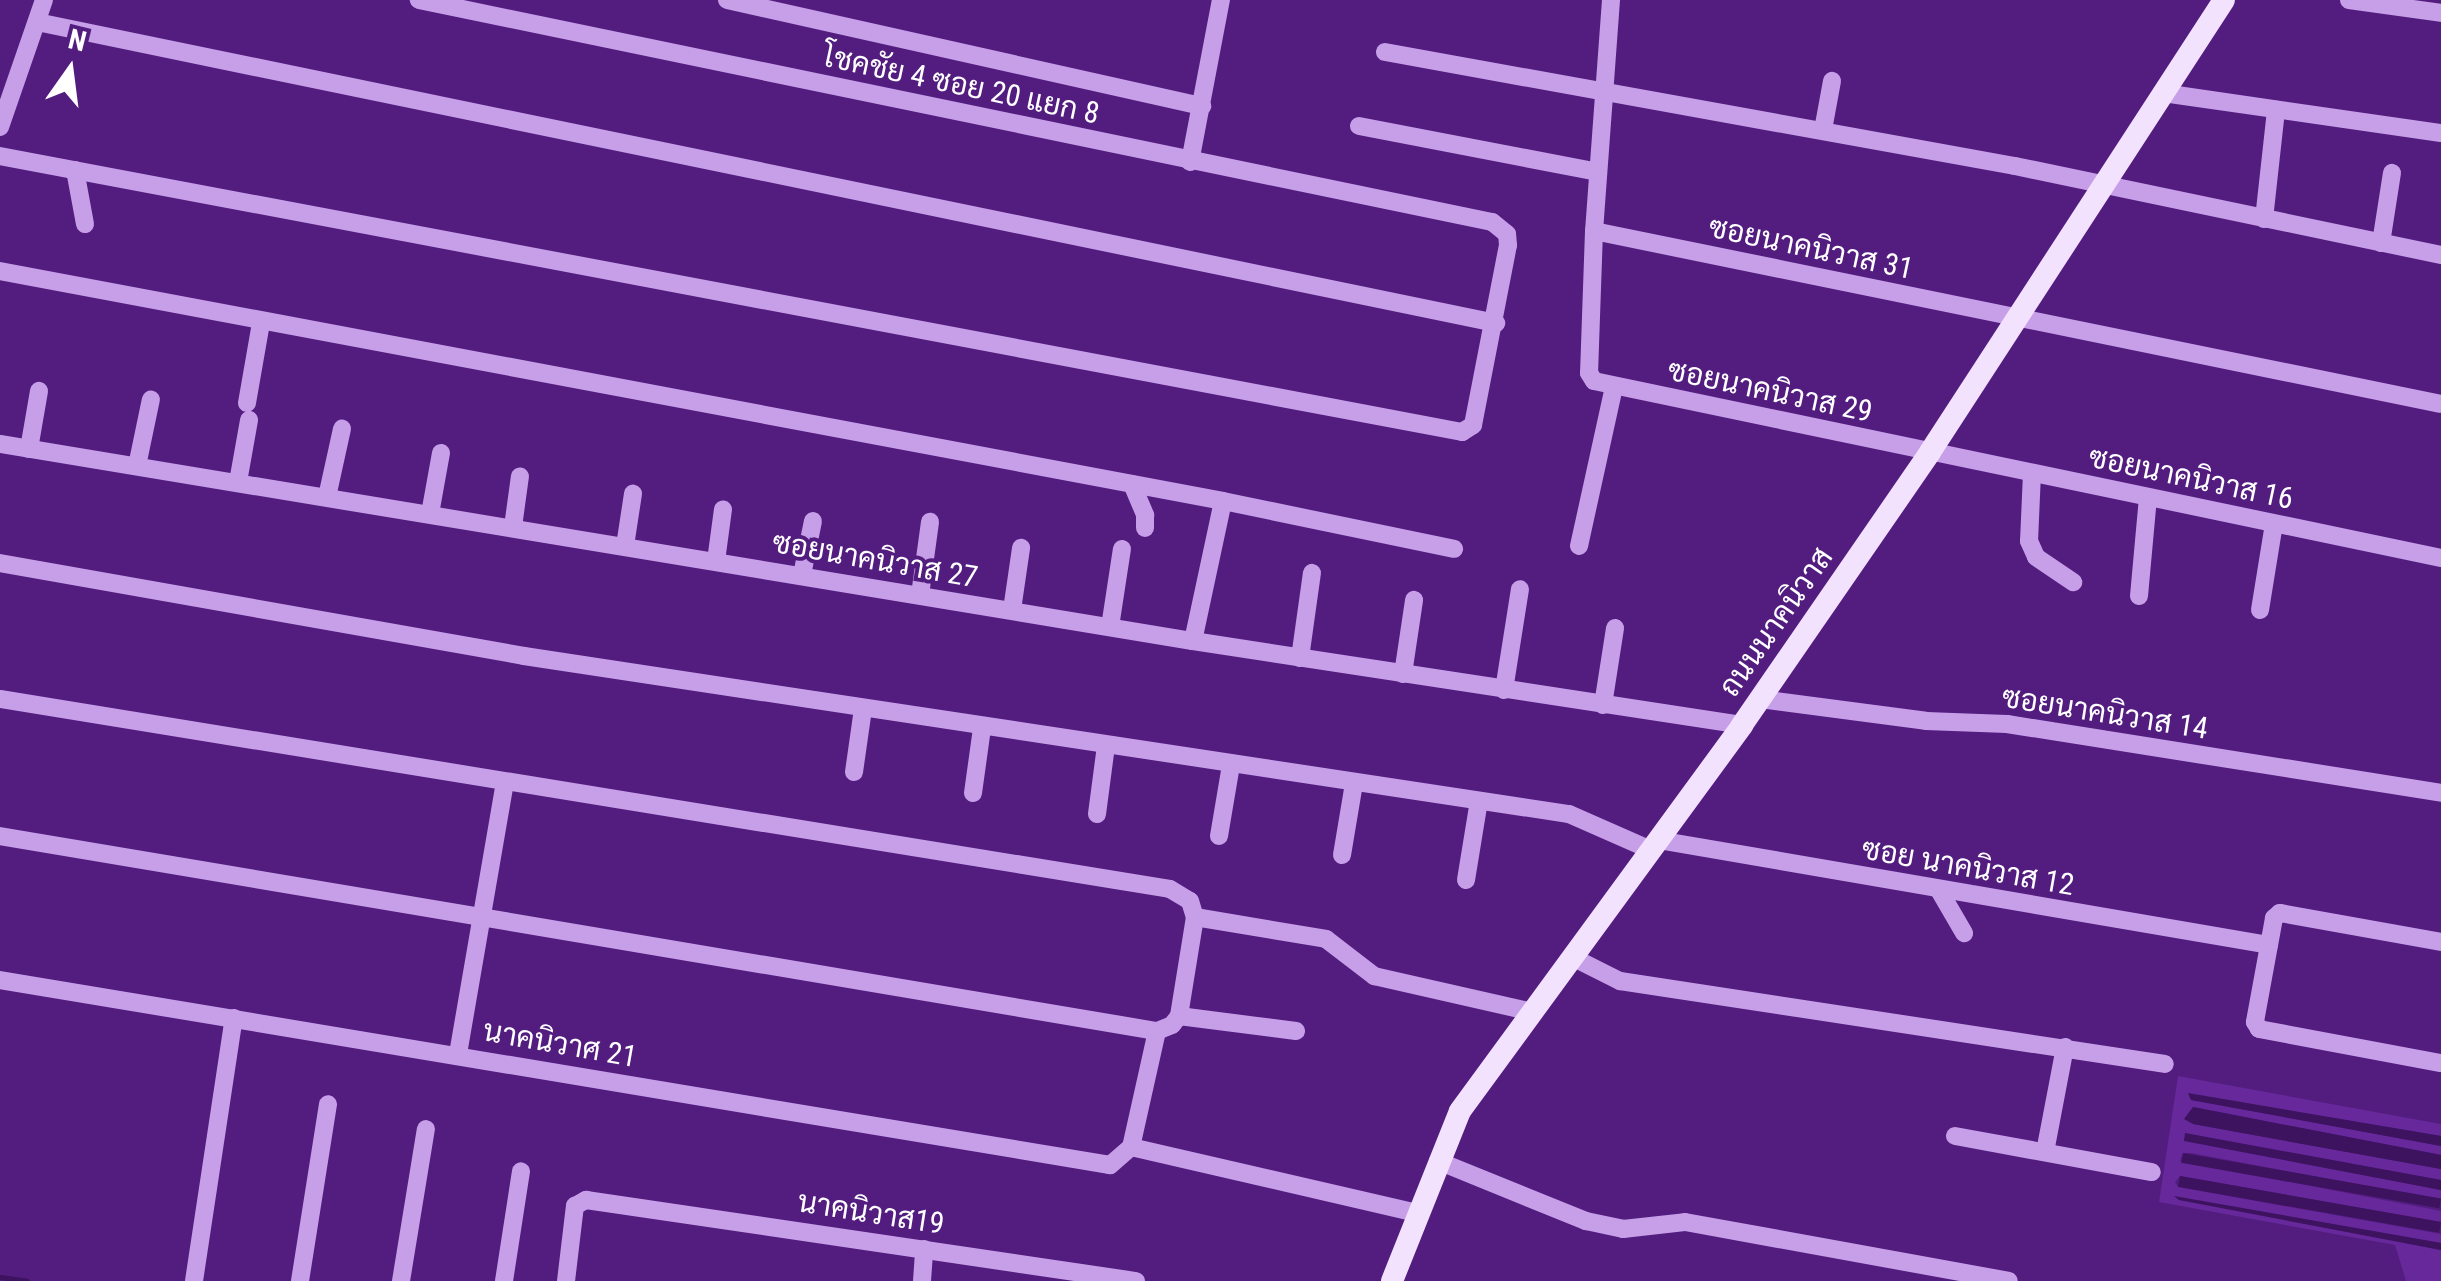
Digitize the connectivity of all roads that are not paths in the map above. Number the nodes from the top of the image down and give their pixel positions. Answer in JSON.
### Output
{"nodes":[{"id":1,"x":44,"y":0,"type":"edge"},
{"id":2,"x":419,"y":0,"type":"edge"},
{"id":3,"x":728,"y":0,"type":"edge"},
{"id":4,"x":1221,"y":0,"type":"edge"},
{"id":5,"x":1611,"y":0,"type":"edge"},
{"id":6,"x":2224,"y":0,"type":"edge"},
{"id":7,"x":2350,"y":0,"type":"edge"},
{"id":8,"x":2441,"y":14,"type":"edge"},
{"id":9,"x":37,"y":22,"type":"junction"},
{"id":10,"x":1385,"y":52,"type":"dead end"},
{"id":11,"x":1832,"y":81,"type":"dead end"},
{"id":12,"x":7,"y":86,"type":"edge"},
{"id":13,"x":1602,"y":90,"type":"junction"},
{"id":14,"x":2164,"y":93,"type":"junction"},
{"id":15,"x":1202,"y":106,"type":"junction"},
{"id":16,"x":2276,"y":110,"type":"junction"},
{"id":17,"x":1359,"y":126,"type":"dead end"},
{"id":18,"x":0,"y":127,"type":"edge"},
{"id":19,"x":1823,"y":130,"type":"junction"},
{"id":20,"x":2441,"y":133,"type":"edge"},
{"id":21,"x":0,"y":156,"type":"edge"},
{"id":22,"x":1190,"y":162,"type":"junction"},
{"id":23,"x":75,"y":170,"type":"junction"},
{"id":24,"x":1598,"y":172,"type":"junction"},
{"id":25,"x":2392,"y":173,"type":"dead end"},
{"id":26,"x":2103,"y":186,"type":"junction"},
{"id":27,"x":2264,"y":220,"type":"junction"},
{"id":28,"x":85,"y":224,"type":"dead end"},
{"id":29,"x":1594,"y":231,"type":"junction"},
{"id":30,"x":2380,"y":242,"type":"junction"},
{"id":31,"x":2441,"y":254,"type":"edge"},
{"id":32,"x":0,"y":272,"type":"edge"},
{"id":33,"x":2016,"y":319,"type":"junction"},
{"id":34,"x":261,"y":323,"type":"junction"},
{"id":35,"x":1496,"y":323,"type":"junction"},
{"id":36,"x":1607,"y":386,"type":"junction"},
{"id":37,"x":39,"y":391,"type":"dead end"},
{"id":38,"x":151,"y":399,"type":"dead end"},
{"id":39,"x":2441,"y":404,"type":"edge"},
{"id":40,"x":342,"y":429,"type":"dead end"},
{"id":41,"x":0,"y":444,"type":"edge"},
{"id":42,"x":29,"y":449,"type":"junction"},
{"id":43,"x":1930,"y":452,"type":"junction"},
{"id":44,"x":442,"y":453,"type":"dead end"},
{"id":45,"x":137,"y":466,"type":"junction"},
{"id":46,"x":2032,"y":474,"type":"junction"},
{"id":47,"x":520,"y":476,"type":"dead end"},
{"id":48,"x":238,"y":482,"type":"junction"},
{"id":49,"x":1132,"y":484,"type":"junction"},
{"id":50,"x":632,"y":494,"type":"dead end"},
{"id":51,"x":327,"y":497,"type":"junction"},
{"id":52,"x":2148,"y":497,"type":"junction"},
{"id":53,"x":1223,"y":501,"type":"junction"},
{"id":54,"x":723,"y":509,"type":"dead end"},
{"id":55,"x":430,"y":514,"type":"junction"},
{"id":56,"x":813,"y":522,"type":"dead end"},
{"id":57,"x":930,"y":522,"type":"dead end"},
{"id":58,"x":2274,"y":524,"type":"junction"},
{"id":59,"x":512,"y":527,"type":"junction"},
{"id":60,"x":1145,"y":528,"type":"dead end"},
{"id":61,"x":625,"y":546,"type":"junction"},
{"id":62,"x":1579,"y":546,"type":"dead end"},
{"id":63,"x":1021,"y":548,"type":"dead end"},
{"id":64,"x":1122,"y":549,"type":"dead end"},
{"id":65,"x":1454,"y":549,"type":"dead end"},
{"id":66,"x":2441,"y":558,"type":"edge"},
{"id":67,"x":716,"y":561,"type":"junction"},
{"id":68,"x":0,"y":564,"type":"edge"},
{"id":69,"x":1312,"y":573,"type":"dead end"},
{"id":70,"x":802,"y":576,"type":"junction"},
{"id":71,"x":2074,"y":582,"type":"dead end"},
{"id":72,"x":1520,"y":589,"type":"dead end"},
{"id":73,"x":920,"y":595,"type":"junction"},
{"id":74,"x":2139,"y":596,"type":"dead end"},
{"id":75,"x":1414,"y":600,"type":"dead end"},
{"id":76,"x":1012,"y":610,"type":"junction"},
{"id":77,"x":2260,"y":610,"type":"dead end"},
{"id":78,"x":1110,"y":627,"type":"junction"},
{"id":79,"x":1615,"y":628,"type":"dead end"},
{"id":80,"x":1193,"y":640,"type":"junction"},
{"id":81,"x":1300,"y":658,"type":"junction"},
{"id":82,"x":1403,"y":674,"type":"junction"},
{"id":83,"x":1504,"y":690,"type":"junction"},
{"id":84,"x":0,"y":699,"type":"edge"},
{"id":85,"x":1760,"y":699,"type":"junction"},
{"id":86,"x":1603,"y":705,"type":"junction"},
{"id":87,"x":863,"y":709,"type":"junction"},
{"id":88,"x":1742,"y":725,"type":"junction"},
{"id":89,"x":982,"y":728,"type":"junction"},
{"id":90,"x":1106,"y":746,"type":"junction"},
{"id":91,"x":1231,"y":765,"type":"junction"},
{"id":92,"x":854,"y":772,"type":"dead end"},
{"id":93,"x":505,"y":782,"type":"junction"},
{"id":94,"x":1354,"y":782,"type":"junction"},
{"id":95,"x":973,"y":793,"type":"dead end"},
{"id":96,"x":2441,"y":793,"type":"edge"},
{"id":97,"x":1479,"y":801,"type":"junction"},
{"id":98,"x":1097,"y":814,"type":"dead end"},
{"id":99,"x":0,"y":836,"type":"edge"},
{"id":100,"x":1218,"y":836,"type":"dead end"},
{"id":101,"x":1654,"y":845,"type":"junction"},
{"id":102,"x":1342,"y":854,"type":"dead end"},
{"id":103,"x":1466,"y":880,"type":"dead end"},
{"id":104,"x":1939,"y":890,"type":"junction"},
{"id":105,"x":1195,"y":917,"type":"junction"},
{"id":106,"x":480,"y":918,"type":"junction"},
{"id":107,"x":1964,"y":933,"type":"dead end"},
{"id":108,"x":2441,"y":942,"type":"edge"},
{"id":109,"x":2269,"y":944,"type":"junction"},
{"id":110,"x":1572,"y":957,"type":"junction"},
{"id":111,"x":0,"y":980,"type":"edge"},
{"id":112,"x":1532,"y":1012,"type":"junction"},
{"id":113,"x":1179,"y":1016,"type":"junction"},
{"id":114,"x":234,"y":1018,"type":"junction"},
{"id":115,"x":1157,"y":1031,"type":"junction"},
{"id":116,"x":1296,"y":1031,"type":"dead end"},
{"id":117,"x":2065,"y":1047,"type":"junction"},
{"id":118,"x":458,"y":1054,"type":"junction"},
{"id":119,"x":2441,"y":1063,"type":"edge"},
{"id":120,"x":2165,"y":1064,"type":"dead end"},
{"id":121,"x":328,"y":1104,"type":"dead end"},
{"id":122,"x":426,"y":1129,"type":"dead end"},
{"id":123,"x":1955,"y":1136,"type":"dead end"},
{"id":124,"x":1131,"y":1147,"type":"junction"},
{"id":125,"x":2045,"y":1152,"type":"junction"},
{"id":126,"x":1438,"y":1161,"type":"junction"},
{"id":127,"x":521,"y":1171,"type":"dead end"},
{"id":128,"x":2152,"y":1172,"type":"dead end"},
{"id":129,"x":1418,"y":1213,"type":"junction"},
{"id":130,"x":924,"y":1249,"type":"junction"},
{"id":131,"x":194,"y":1281,"type":"edge"},
{"id":132,"x":300,"y":1281,"type":"edge"},
{"id":133,"x":401,"y":1281,"type":"edge"},
{"id":134,"x":504,"y":1281,"type":"edge"},
{"id":135,"x":566,"y":1281,"type":"edge"},
{"id":136,"x":922,"y":1281,"type":"edge"},
{"id":137,"x":1136,"y":1281,"type":"edge"},
{"id":138,"x":1392,"y":1281,"type":"edge"},
{"id":139,"x":2009,"y":1281,"type":"edge"}],
"edges":[{"from":1,"to":9,"type":"street"},
{"from":2,"to":22,"type":"street","name":"โชคชัย 4 ซอย 20 แยก 8"},
{"from":3,"to":15,"type":"street"},
{"from":4,"to":15,"type":"street"},
{"from":5,"to":13,"type":"street"},
{"from":6,"to":14,"type":"main road","name":"ถนนนาคนิวาส"},
{"from":7,"to":8,"type":"street"},
{"from":9,"to":12,"type":"street"},
{"from":9,"to":35,"type":"street"},
{"from":10,"to":13,"type":"street"},
{"from":11,"to":19,"type":"street"},
{"from":12,"to":18,"type":"street"},
{"from":13,"to":19,"type":"street"},
{"from":13,"to":24,"type":"street"},
{"from":14,"to":16,"type":"street"},
{"from":14,"to":26,"type":"main road","name":"ถนนนาคนิวาส"},
{"from":15,"to":22,"type":"street"},
{"from":16,"to":20,"type":"street"},
{"from":16,"to":27,"type":"street"},
{"from":17,"to":24,"type":"street"},
{"from":19,"to":26,"type":"street"},
{"from":21,"to":23,"type":"street"},
{"from":22,"to":35,"type":"street","name":"โชคชัย 4 ซอย 20 แยก 8"},
{"from":23,"to":28,"type":"street"},
{"from":23,"to":35,"type":"street"},
{"from":24,"to":29,"type":"street"},
{"from":25,"to":30,"type":"street"},
{"from":26,"to":27,"type":"street"},
{"from":26,"to":33,"type":"main road","name":"ถนนนาคนิวาส"},
{"from":27,"to":30,"type":"street"},
{"from":29,"to":33,"type":"street","name":"ซอยนาคนิวาส 31"},
{"from":29,"to":36,"type":"street"},
{"from":30,"to":31,"type":"street"},
{"from":32,"to":34,"type":"street"},
{"from":33,"to":39,"type":"street","name":"ซอยนาคนิวาส 31"},
{"from":33,"to":43,"type":"main road","name":"ถนนนาคนิวาส"},
{"from":34,"to":48,"type":"street"},
{"from":34,"to":49,"type":"street"},
{"from":36,"to":43,"type":"street","name":"ซอยนาคนิวาส 29"},
{"from":36,"to":62,"type":"street"},
{"from":37,"to":42,"type":"street"},
{"from":38,"to":45,"type":"street"},
{"from":40,"to":51,"type":"street"},
{"from":41,"to":42,"type":"street","name":"ซอยนาคนิวาส 27"},
{"from":42,"to":45,"type":"street","name":"ซอยนาคนิวาส 27"},
{"from":43,"to":46,"type":"street","name":"ซอยนาคนิวาส 16"},
{"from":43,"to":85,"type":"main road","name":"ถนนนาคนิวาส"},
{"from":44,"to":55,"type":"street"},
{"from":45,"to":48,"type":"street","name":"ซอยนาคนิวาส 27"},
{"from":46,"to":52,"type":"street","name":"ซอยนาคนิวาส 16"},
{"from":46,"to":71,"type":"street"},
{"from":47,"to":59,"type":"street"},
{"from":48,"to":51,"type":"street","name":"ซอยนาคนิวาส 27"},
{"from":49,"to":53,"type":"street"},
{"from":49,"to":60,"type":"street"},
{"from":50,"to":61,"type":"street"},
{"from":51,"to":55,"type":"street","name":"ซอยนาคนิวาส 27"},
{"from":52,"to":58,"type":"street","name":"ซอยนาคนิวาส 16"},
{"from":52,"to":74,"type":"street"},
{"from":53,"to":65,"type":"street"},
{"from":53,"to":80,"type":"street"},
{"from":54,"to":67,"type":"street"},
{"from":55,"to":59,"type":"street","name":"ซอยนาคนิวาส 27"},
{"from":56,"to":70,"type":"street"},
{"from":57,"to":73,"type":"street"},
{"from":58,"to":66,"type":"street","name":"ซอยนาคนิวาส 16"},
{"from":58,"to":77,"type":"street"},
{"from":59,"to":61,"type":"street","name":"ซอยนาคนิวาส 27"},
{"from":61,"to":67,"type":"street","name":"ซอยนาคนิวาส 27"},
{"from":63,"to":76,"type":"street"},
{"from":64,"to":78,"type":"street"},
{"from":67,"to":70,"type":"street","name":"ซอยนาคนิวาส 27"},
{"from":68,"to":87,"type":"street","name":"ซอย นาคนิวาส 12"},
{"from":69,"to":81,"type":"street"},
{"from":70,"to":73,"type":"street","name":"ซอยนาคนิวาส 27"},
{"from":72,"to":83,"type":"street"},
{"from":73,"to":76,"type":"street","name":"ซอยนาคนิวาส 27"},
{"from":75,"to":82,"type":"street"},
{"from":76,"to":78,"type":"street","name":"ซอยนาคนิวาส 27"},
{"from":78,"to":80,"type":"street","name":"ซอยนาคนิวาส 27"},
{"from":79,"to":86,"type":"street"},
{"from":80,"to":81,"type":"street","name":"ซอยนาคนิวาส 27"},
{"from":81,"to":82,"type":"street","name":"ซอยนาคนิวาส 27"},
{"from":82,"to":83,"type":"street","name":"ซอยนาคนิวาส 27"},
{"from":83,"to":86,"type":"street","name":"ซอยนาคนิวาส 27"},
{"from":84,"to":93,"type":"street"},
{"from":85,"to":88,"type":"main road","name":"ถนนนาคนิวาส"},
{"from":85,"to":96,"type":"street","name":"ซอยนาคนิวาส 14"},
{"from":86,"to":88,"type":"street","name":"ซอยนาคนิวาส 27"},
{"from":87,"to":89,"type":"street","name":"ซอย นาคนิวาส 12"},
{"from":87,"to":92,"type":"street"},
{"from":88,"to":101,"type":"main road","name":"ถนนนาคนิวาส"},
{"from":89,"to":90,"type":"street","name":"ซอย นาคนิวาส 12"},
{"from":89,"to":95,"type":"street"},
{"from":90,"to":91,"type":"street","name":"ซอย นาคนิวาส 12"},
{"from":90,"to":98,"type":"street"},
{"from":91,"to":94,"type":"street","name":"ซอย นาคนิวาส 12"},
{"from":91,"to":100,"type":"street"},
{"from":93,"to":105,"type":"street"},
{"from":93,"to":106,"type":"street"},
{"from":94,"to":97,"type":"street","name":"ซอย นาคนิวาส 12"},
{"from":94,"to":102,"type":"street"},
{"from":97,"to":101,"type":"street","name":"ซอย นาคนิวาส 12"},
{"from":97,"to":103,"type":"street"},
{"from":99,"to":106,"type":"street"},
{"from":101,"to":104,"type":"street","name":"ซอย นาคนิวาส 12"},
{"from":101,"to":110,"type":"main road","name":"ถนนนาคนิวาส"},
{"from":104,"to":107,"type":"street"},
{"from":104,"to":109,"type":"street","name":"ซอย นาคนิวาส 12"},
{"from":105,"to":112,"type":"street"},
{"from":105,"to":113,"type":"street"},
{"from":106,"to":115,"type":"street"},
{"from":106,"to":118,"type":"street"},
{"from":108,"to":109,"type":"street"},
{"from":109,"to":119,"type":"street"},
{"from":110,"to":112,"type":"main road","name":"ถนนนาคนิวาส"},
{"from":110,"to":117,"type":"street"},
{"from":111,"to":114,"type":"street","name":"นาคนิวาศ 21"},
{"from":112,"to":126,"type":"main road","name":"ถนนนาคนิวาส"},
{"from":113,"to":115,"type":"street"},
{"from":113,"to":116,"type":"street"},
{"from":114,"to":118,"type":"street","name":"นาคนิวาศ 21"},
{"from":114,"to":131,"type":"street"},
{"from":115,"to":124,"type":"street"},
{"from":117,"to":120,"type":"street"},
{"from":117,"to":125,"type":"street"},
{"from":118,"to":124,"type":"street","name":"นาคนิวาศ 21"},
{"from":121,"to":132,"type":"street"},
{"from":122,"to":133,"type":"street"},
{"from":123,"to":125,"type":"street"},
{"from":124,"to":129,"type":"street"},
{"from":125,"to":128,"type":"street"},
{"from":126,"to":129,"type":"main road","name":"ถนนนาคนิวาส"},
{"from":126,"to":139,"type":"street"},
{"from":127,"to":134,"type":"street"},
{"from":129,"to":138,"type":"main road","name":"ถนนนาคนิวาส"},
{"from":130,"to":135,"type":"street","name":"นาคนิวาส19"},
{"from":130,"to":136,"type":"street"},
{"from":130,"to":137,"type":"street","name":"นาคนิวาส19"}]}
